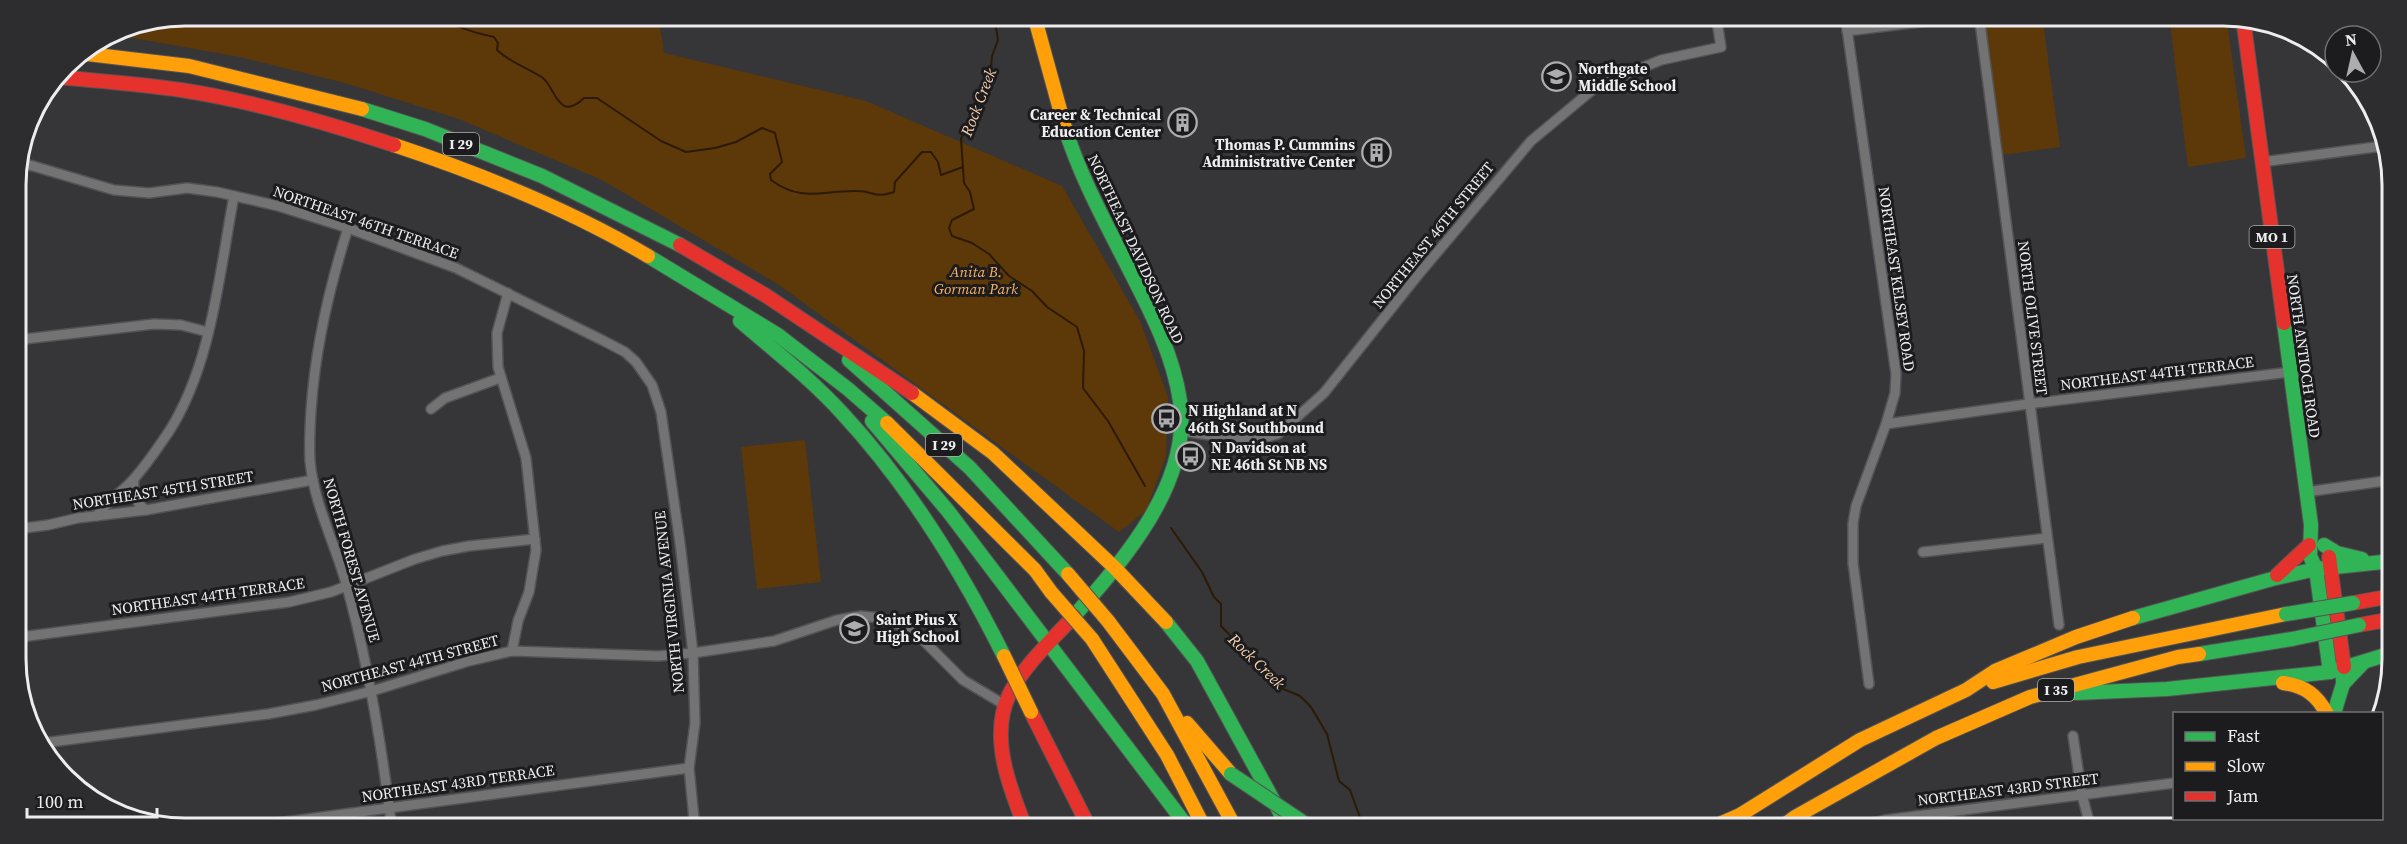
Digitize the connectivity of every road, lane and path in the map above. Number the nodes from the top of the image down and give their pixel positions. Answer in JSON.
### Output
{"nodes":[{"id":1,"x":1037,"y":26,"type":"edge"},
{"id":2,"x":1718,"y":26,"type":"edge"},
{"id":3,"x":1846,"y":26,"type":"edge"},
{"id":4,"x":1888,"y":26,"type":"edge"},
{"id":5,"x":1979,"y":26,"type":"edge"},
{"id":6,"x":2244,"y":27,"type":"edge"},
{"id":7,"x":1847,"y":31,"type":"junction"},
{"id":8,"x":93,"y":55,"type":"edge"},
{"id":9,"x":67,"y":78,"type":"edge"},
{"id":10,"x":2377,"y":147,"type":"edge"},
{"id":11,"x":2262,"y":162,"type":"junction"},
{"id":12,"x":27,"y":165,"type":"edge"},
{"id":13,"x":234,"y":196,"type":"junction"},
{"id":14,"x":348,"y":228,"type":"junction"},
{"id":15,"x":508,"y":293,"type":"junction"},
{"id":16,"x":710,"y":294,"type":"junction"},
{"id":17,"x":811,"y":325,"type":"junction"},
{"id":18,"x":208,"y":332,"type":"junction"},
{"id":19,"x":26,"y":339,"type":"edge"},
{"id":20,"x":2290,"y":372,"type":"junction"},
{"id":21,"x":646,"y":375,"type":"joint"},
{"id":22,"x":500,"y":378,"type":"junction"},
{"id":23,"x":848,"y":389,"type":"junction"},
{"id":24,"x":2028,"y":404,"type":"junction"},
{"id":25,"x":431,"y":410,"type":"dead end"},
{"id":26,"x":1886,"y":424,"type":"junction"},
{"id":27,"x":1181,"y":430,"type":"junction"},
{"id":28,"x":134,"y":479,"type":"junction"},
{"id":29,"x":313,"y":480,"type":"junction"},
{"id":30,"x":2382,"y":481,"type":"edge"},
{"id":31,"x":2306,"y":492,"type":"junction"},
{"id":32,"x":146,"y":510,"type":"junction"},
{"id":33,"x":97,"y":516,"type":"junction"},
{"id":34,"x":2310,"y":520,"type":"junction"},
{"id":35,"x":26,"y":528,"type":"edge"},
{"id":36,"x":2047,"y":538,"type":"junction"},
{"id":37,"x":535,"y":539,"type":"junction"},
{"id":38,"x":2310,"y":541,"type":"junction"},
{"id":39,"x":2324,"y":545,"type":"junction"},
{"id":40,"x":1923,"y":552,"type":"dead end"},
{"id":41,"x":2377,"y":562,"type":"junction"},
{"id":42,"x":2382,"y":562,"type":"edge"},
{"id":43,"x":1115,"y":567,"type":"junction"},
{"id":44,"x":2331,"y":567,"type":"junction"},
{"id":45,"x":2316,"y":569,"type":"junction"},
{"id":46,"x":2272,"y":579,"type":"junction"},
{"id":47,"x":347,"y":587,"type":"junction"},
{"id":48,"x":2382,"y":598,"type":"edge"},
{"id":49,"x":2382,"y":621,"type":"edge"},
{"id":50,"x":2059,"y":625,"type":"dead end"},
{"id":51,"x":26,"y":636,"type":"edge"},
{"id":52,"x":1050,"y":643,"type":"junction"},
{"id":53,"x":513,"y":651,"type":"junction"},
{"id":54,"x":693,"y":653,"type":"junction"},
{"id":55,"x":2382,"y":656,"type":"edge"},
{"id":56,"x":2365,"y":662,"type":"junction"},
{"id":57,"x":2344,"y":667,"type":"junction"},
{"id":58,"x":2330,"y":672,"type":"junction"},
{"id":59,"x":2261,"y":681,"type":"junction"},
{"id":60,"x":1869,"y":684,"type":"dead end"},
{"id":61,"x":2343,"y":684,"type":"junction"},
{"id":62,"x":1966,"y":690,"type":"junction"},
{"id":63,"x":372,"y":692,"type":"junction"},
{"id":64,"x":1163,"y":694,"type":"junction"},
{"id":65,"x":2030,"y":698,"type":"junction"},
{"id":66,"x":1005,"y":705,"type":"junction"},
{"id":67,"x":2333,"y":712,"type":"edge"},
{"id":68,"x":2073,"y":736,"type":"dead end"},
{"id":69,"x":49,"y":742,"type":"edge"},
{"id":70,"x":689,"y":768,"type":"junction"},
{"id":71,"x":2173,"y":783,"type":"edge"},
{"id":72,"x":1838,"y":792,"type":"junction"},
{"id":73,"x":2082,"y":795,"type":"junction"},
{"id":74,"x":389,"y":808,"type":"junction"},
{"id":75,"x":1740,"y":815,"type":"junction"},
{"id":76,"x":314,"y":818,"type":"edge"},
{"id":77,"x":390,"y":818,"type":"edge"},
{"id":78,"x":694,"y":818,"type":"edge"},
{"id":79,"x":1022,"y":818,"type":"edge"},
{"id":80,"x":1084,"y":818,"type":"edge"},
{"id":81,"x":1181,"y":818,"type":"edge"},
{"id":82,"x":1200,"y":818,"type":"edge"},
{"id":83,"x":1230,"y":818,"type":"edge"},
{"id":84,"x":1283,"y":818,"type":"edge"},
{"id":85,"x":1297,"y":818,"type":"edge"},
{"id":86,"x":1733,"y":818,"type":"edge"},
{"id":87,"x":1737,"y":818,"type":"edge"},
{"id":88,"x":1794,"y":818,"type":"edge"},
{"id":89,"x":1808,"y":818,"type":"edge"},
{"id":90,"x":1926,"y":818,"type":"edge"},
{"id":91,"x":2088,"y":818,"type":"edge"}],
"edges":[{"from":1,"to":27,"type":"main road","name":"NORTHEAST DAVIDSON ROAD"},
{"from":2,"to":27,"type":"street","name":"NORTHEAST 46TH STREET"},
{"from":3,"to":7,"type":"street","name":"NORTHEAST KELSEY ROAD"},
{"from":4,"to":7,"type":"street"},
{"from":5,"to":24,"type":"street","name":"NORTH OLIVE STREET"},
{"from":6,"to":11,"type":"main road","name":"NORTH ANTIOCH ROAD","number":"MO 1"},
{"from":7,"to":26,"type":"street","name":"NORTHEAST KELSEY ROAD"},
{"from":8,"to":17,"type":"main road","number":"I 29"},
{"from":9,"to":16,"type":"main road","number":"I 29"},
{"from":10,"to":11,"type":"street"},
{"from":11,"to":20,"type":"main road","name":"NORTH ANTIOCH ROAD","number":"MO 1"},
{"from":12,"to":13,"type":"street","name":"NORTHEAST 46TH TERRACE"},
{"from":13,"to":14,"type":"street","name":"NORTHEAST 46TH TERRACE"},
{"from":13,"to":18,"type":"street"},
{"from":14,"to":15,"type":"street","name":"NORTHEAST 46TH TERRACE"},
{"from":14,"to":29,"type":"street","name":"NORTH FOREST AVENUE"},
{"from":15,"to":21,"type":"street","name":"NORTHEAST 46TH TERRACE"},
{"from":15,"to":22,"type":"street"},
{"from":16,"to":23,"type":"main road","number":"I 29"},
{"from":16,"to":80,"type":"main road","bridge":true},
{"from":17,"to":43,"type":"main road"},
{"from":17,"to":64,"type":"main road","number":"I 29","bridge":true},
{"from":18,"to":19,"type":"street"},
{"from":18,"to":28,"type":"street"},
{"from":20,"to":24,"type":"street","name":"NORTHEAST 44TH TERRACE"},
{"from":20,"to":31,"type":"main road","name":"NORTH ANTIOCH ROAD","number":"MO 1"},
{"from":21,"to":54,"type":"street","name":"NORTH VIRGINIA AVENUE"},
{"from":22,"to":25,"type":"street"},
{"from":22,"to":37,"type":"street"},
{"from":23,"to":52,"type":"main road"},
{"from":23,"to":82,"type":"main road","number":"I 29","bridge":true},
{"from":24,"to":26,"type":"street","name":"NORTHEAST 44TH TERRACE"},
{"from":24,"to":36,"type":"street","name":"NORTH OLIVE STREET"},
{"from":26,"to":60,"type":"street","name":"NORTHEAST KELSEY ROAD"},
{"from":27,"to":43,"type":"main road","name":"NORTHEAST DAVIDSON ROAD"},
{"from":28,"to":32,"type":"street"},
{"from":28,"to":33,"type":"street"},
{"from":29,"to":32,"type":"street","name":"NORTHEAST 45TH STREET"},
{"from":29,"to":47,"type":"street","name":"NORTH FOREST AVENUE"},
{"from":30,"to":31,"type":"street"},
{"from":31,"to":34,"type":"main road","name":"NORTH ANTIOCH ROAD","number":"MO 1"},
{"from":32,"to":33,"type":"street","name":"NORTHEAST 45TH STREET"},
{"from":33,"to":35,"type":"street","name":"NORTHEAST 45TH STREET"},
{"from":34,"to":38,"type":"main road","name":"NORTH ANTIOCH ROAD","number":"MO 1"},
{"from":34,"to":39,"type":"main road","name":"NORTH ANTIOCH ROAD","number":"MO 1"},
{"from":36,"to":40,"type":"street"},
{"from":36,"to":50,"type":"street","name":"NORTH OLIVE STREET"},
{"from":37,"to":47,"type":"street","name":"NORTHEAST 44TH TERRACE"},
{"from":37,"to":53,"type":"street"},
{"from":38,"to":45,"type":"main road","name":"NORTH ANTIOCH ROAD","number":"MO 1"},
{"from":38,"to":46,"type":"main road"},
{"from":39,"to":41,"type":"main road"},
{"from":39,"to":44,"type":"main road","name":"NORTH ANTIOCH ROAD","number":"MO 1"},
{"from":41,"to":42,"type":"main road"},
{"from":41,"to":44,"type":"main road"},
{"from":43,"to":52,"type":"main road","name":"NORTHEAST DAVIDSON ROAD"},
{"from":43,"to":84,"type":"main road"},
{"from":44,"to":45,"type":"main road"},
{"from":44,"to":57,"type":"main road","name":"NORTH ANTIOCH ROAD","number":"MO 1"},
{"from":45,"to":46,"type":"main road"},
{"from":45,"to":58,"type":"main road","name":"NORTH ANTIOCH ROAD","number":"MO 1"},
{"from":46,"to":62,"type":"main road"},
{"from":47,"to":51,"type":"street","name":"NORTHEAST 44TH TERRACE"},
{"from":47,"to":63,"type":"street","name":"NORTH FOREST AVENUE"},
{"from":48,"to":62,"type":"main road","number":"I 35","bridge":true},
{"from":49,"to":65,"type":"main road","number":"I 35","bridge":true},
{"from":52,"to":66,"type":"main road","name":"NORTHEAST DAVIDSON ROAD"},
{"from":52,"to":81,"type":"main road"},
{"from":53,"to":54,"type":"street","name":"NORTHEAST 44TH STREET"},
{"from":53,"to":63,"type":"street","name":"NORTHEAST 44TH STREET"},
{"from":54,"to":66,"type":"street","name":"NORTHEAST 44TH STREET"},
{"from":54,"to":70,"type":"street","name":"NORTH VIRGINIA AVENUE"},
{"from":55,"to":56,"type":"main road"},
{"from":56,"to":57,"type":"main road"},
{"from":56,"to":61,"type":"main road"},
{"from":57,"to":58,"type":"main road"},
{"from":57,"to":61,"type":"main road","name":"NORTH ANTIOCH ROAD","number":"MO 1"},
{"from":58,"to":59,"type":"main road"},
{"from":58,"to":67,"type":"main road","name":"NORTH ANTIOCH ROAD","number":"MO 1"},
{"from":59,"to":65,"type":"main road"},
{"from":59,"to":67,"type":"main road"},
{"from":61,"to":67,"type":"main road","name":"NORTH ANTIOCH ROAD","number":"MO 1"},
{"from":62,"to":75,"type":"main road","number":"I 35"},
{"from":63,"to":69,"type":"street","name":"NORTHEAST 44TH STREET"},
{"from":63,"to":74,"type":"street","name":"NORTH FOREST AVENUE"},
{"from":64,"to":83,"type":"main road","number":"I 29"},
{"from":64,"to":85,"type":"main road","bridge":true},
{"from":65,"to":72,"type":"main road","number":"I 35"},
{"from":66,"to":79,"type":"main road","name":"NORTHEAST DAVIDSON ROAD"},
{"from":68,"to":73,"type":"street"},
{"from":70,"to":74,"type":"street","name":"NORTHEAST 43RD TERRACE"},
{"from":70,"to":78,"type":"street","name":"NORTH VIRGINIA AVENUE"},
{"from":71,"to":73,"type":"street","name":"NORTHEAST 43RD STREET"},
{"from":72,"to":88,"type":"main road","number":"I 35"},
{"from":72,"to":89,"type":"main road"},
{"from":73,"to":90,"type":"street","name":"NORTHEAST 43RD STREET"},
{"from":73,"to":91,"type":"street"},
{"from":74,"to":76,"type":"street","name":"NORTHEAST 43RD TERRACE"},
{"from":74,"to":77,"type":"street","name":"NORTH FOREST AVENUE"},
{"from":75,"to":86,"type":"main road"},
{"from":75,"to":87,"type":"main road","number":"I 35"}]}
